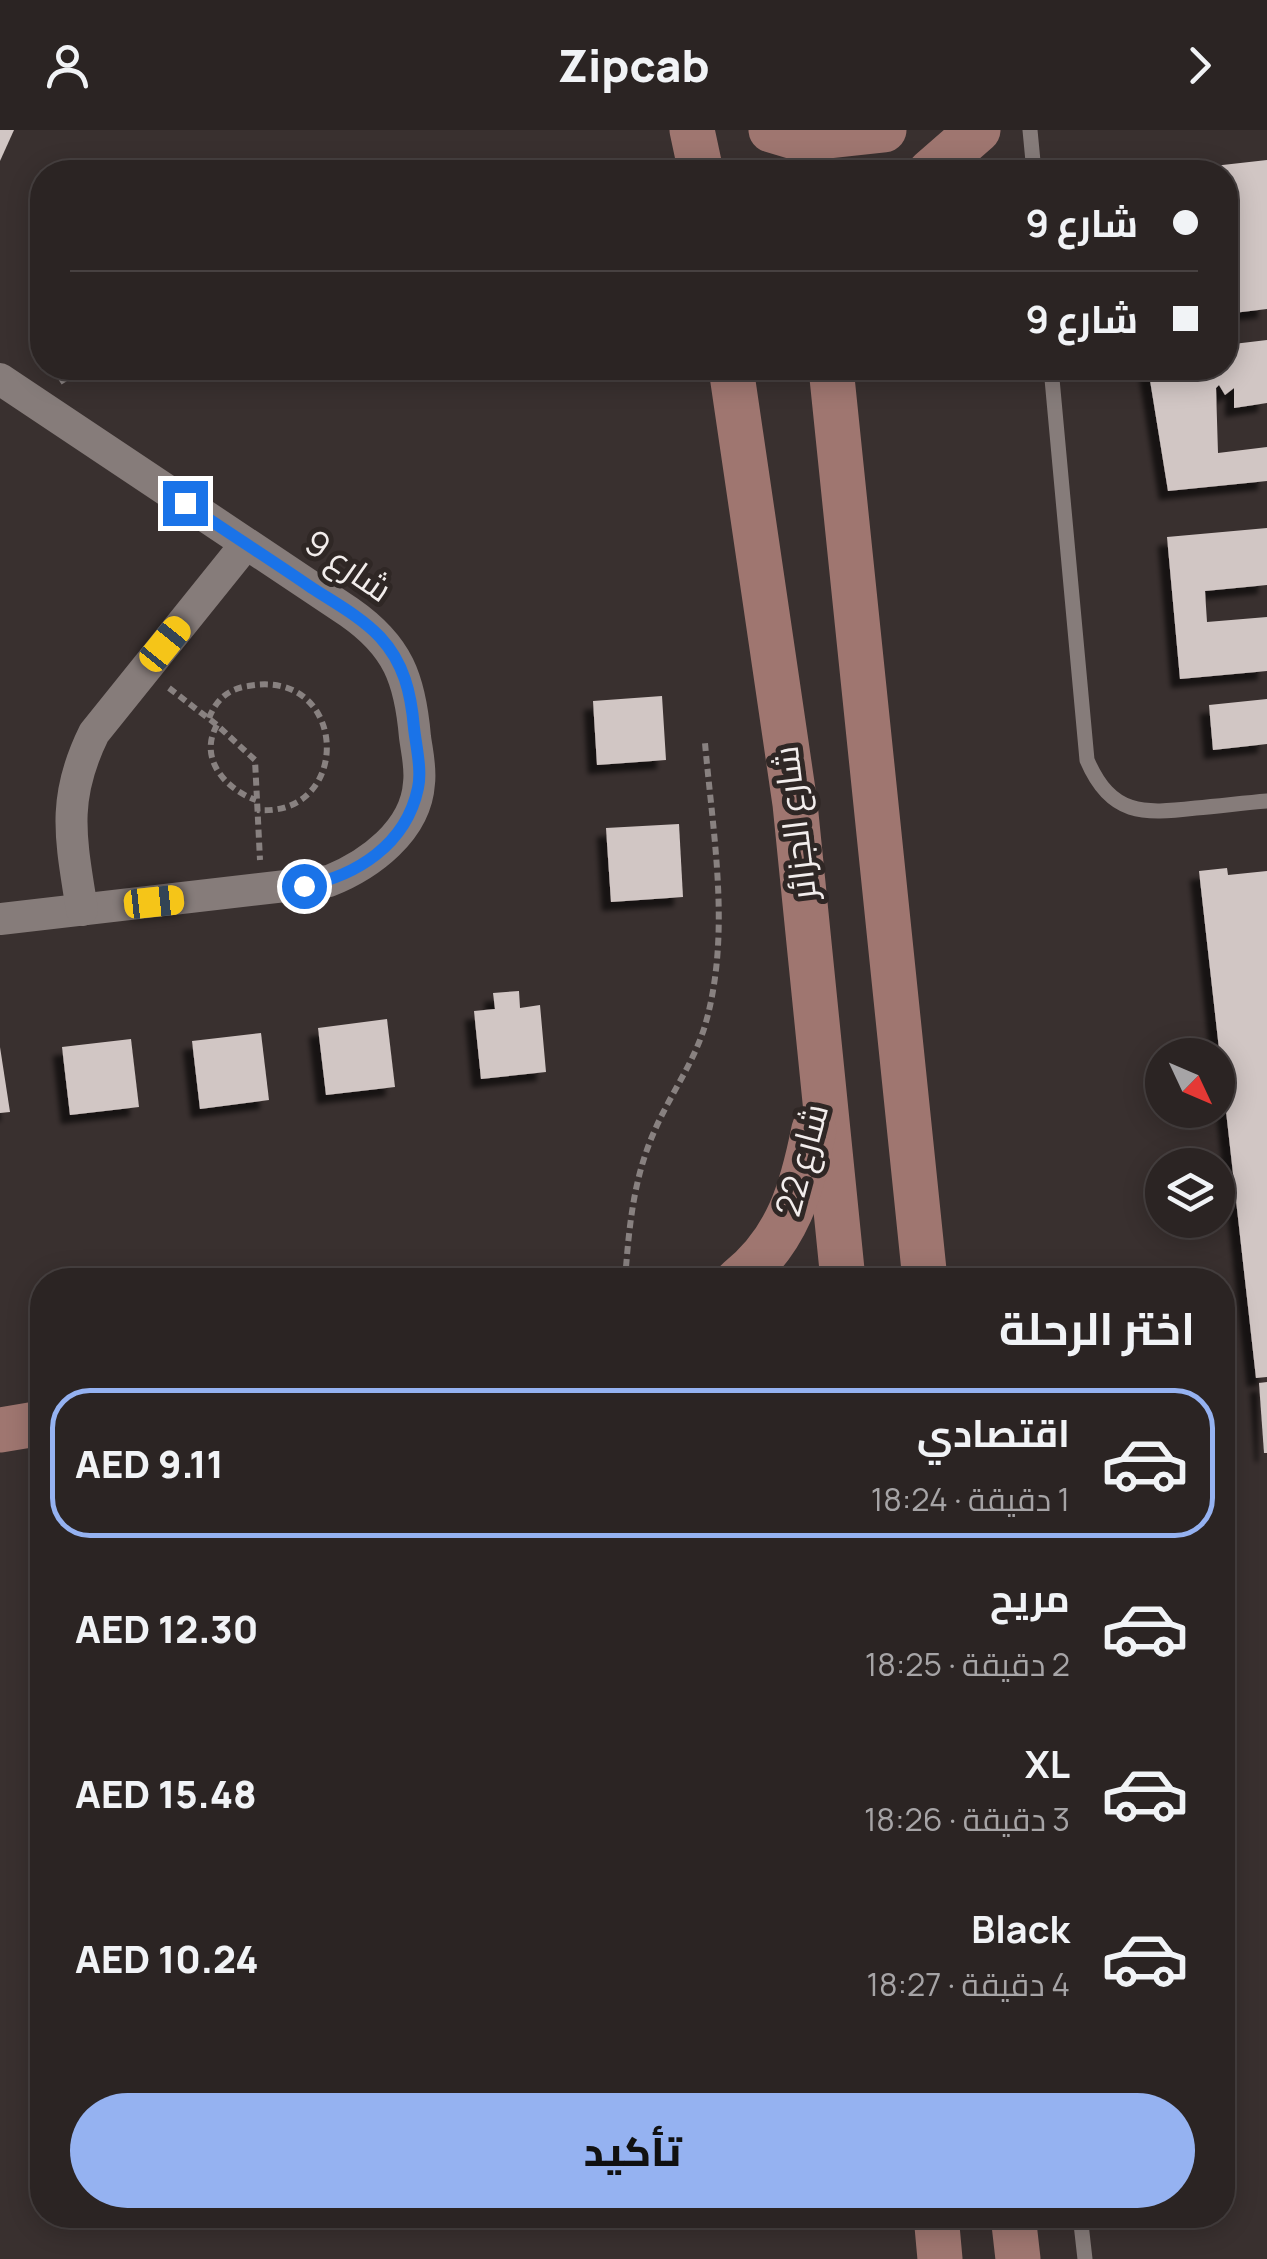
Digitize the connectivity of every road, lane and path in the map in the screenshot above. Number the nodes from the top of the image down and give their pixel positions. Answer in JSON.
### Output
{"nodes":[{"id":1,"x":692,"y":130,"type":"edge"},
{"id":2,"x":884,"y":130,"type":"edge"},
{"id":3,"x":978,"y":130,"type":"edge"},
{"id":4,"x":1030,"y":130,"type":"edge"},
{"id":5,"x":794,"y":143,"type":"edge"},
{"id":6,"x":698,"y":160,"type":"edge"},
{"id":7,"x":944,"y":160,"type":"edge"},
{"id":8,"x":1033,"y":160,"type":"edge"},
{"id":9,"x":0,"y":378,"type":"edge"},
{"id":10,"x":734,"y":380,"type":"edge"},
{"id":11,"x":832,"y":380,"type":"edge"},
{"id":12,"x":847,"y":380,"type":"edge"},
{"id":13,"x":1053,"y":380,"type":"edge"},
{"id":14,"x":837,"y":425,"type":"junction"},
{"id":15,"x":246,"y":544,"type":"junction"},
{"id":16,"x":145,"y":670,"type":"junction"},
{"id":17,"x":208,"y":718,"type":"junction"},
{"id":18,"x":217,"y":725,"type":"junction"},
{"id":19,"x":705,"y":743,"type":"dead end"},
{"id":20,"x":1267,"y":801,"type":"edge"},
{"id":21,"x":256,"y":805,"type":"junction"},
{"id":22,"x":262,"y":891,"type":"junction"},
{"id":23,"x":82,"y":910,"type":"junction"},
{"id":24,"x":0,"y":919,"type":"edge"},
{"id":25,"x":823,"y":1083,"type":"junction"},
{"id":26,"x":626,"y":1268,"type":"edge"},
{"id":27,"x":751,"y":1268,"type":"edge"},
{"id":28,"x":842,"y":1268,"type":"edge"},
{"id":29,"x":925,"y":1268,"type":"edge"},
{"id":30,"x":30,"y":1425,"type":"edge"},
{"id":31,"x":0,"y":1430,"type":"edge"},
{"id":32,"x":937,"y":2228,"type":"edge"},
{"id":33,"x":1014,"y":2228,"type":"edge"},
{"id":34,"x":1081,"y":2228,"type":"edge"},
{"id":35,"x":940,"y":2259,"type":"edge"},
{"id":36,"x":1018,"y":2259,"type":"edge"},
{"id":37,"x":1085,"y":2259,"type":"edge"}],
"edges":[{"from":1,"to":6,"type":"main road"},
{"from":2,"to":5,"type":"main road"},
{"from":3,"to":7,"type":"main road"},
{"from":4,"to":8,"type":"lane"},
{"from":9,"to":15,"type":"street","name":"شارع 9"},
{"from":10,"to":25,"type":"main road","name":"شارع الجزائر"},
{"from":11,"to":14,"type":"main road"},
{"from":12,"to":14,"type":"main road"},
{"from":13,"to":20,"type":"lane"},
{"from":14,"to":29,"type":"main road"},
{"from":15,"to":16,"type":"street"},
{"from":15,"to":22,"type":"street","name":"شارع 9"},
{"from":16,"to":17,"type":"path"},
{"from":16,"to":23,"type":"street"},
{"from":17,"to":18,"type":"path"},
{"from":17,"to":21,"type":"path"},
{"from":18,"to":21,"type":"path"},
{"from":18,"to":21,"type":"path"},
{"from":19,"to":26,"type":"path"},
{"from":21,"to":22,"type":"path"},
{"from":22,"to":23,"type":"street","name":"شارع 9"},
{"from":23,"to":24,"type":"street","name":"شارع 9"},
{"from":25,"to":27,"type":"main road","name":"شارع 22"},
{"from":25,"to":28,"type":"main road","name":"شارع الجزائر"},
{"from":30,"to":31,"type":"main road"},
{"from":32,"to":35,"type":"main road"},
{"from":33,"to":36,"type":"main road"},
{"from":34,"to":37,"type":"lane"}]}
